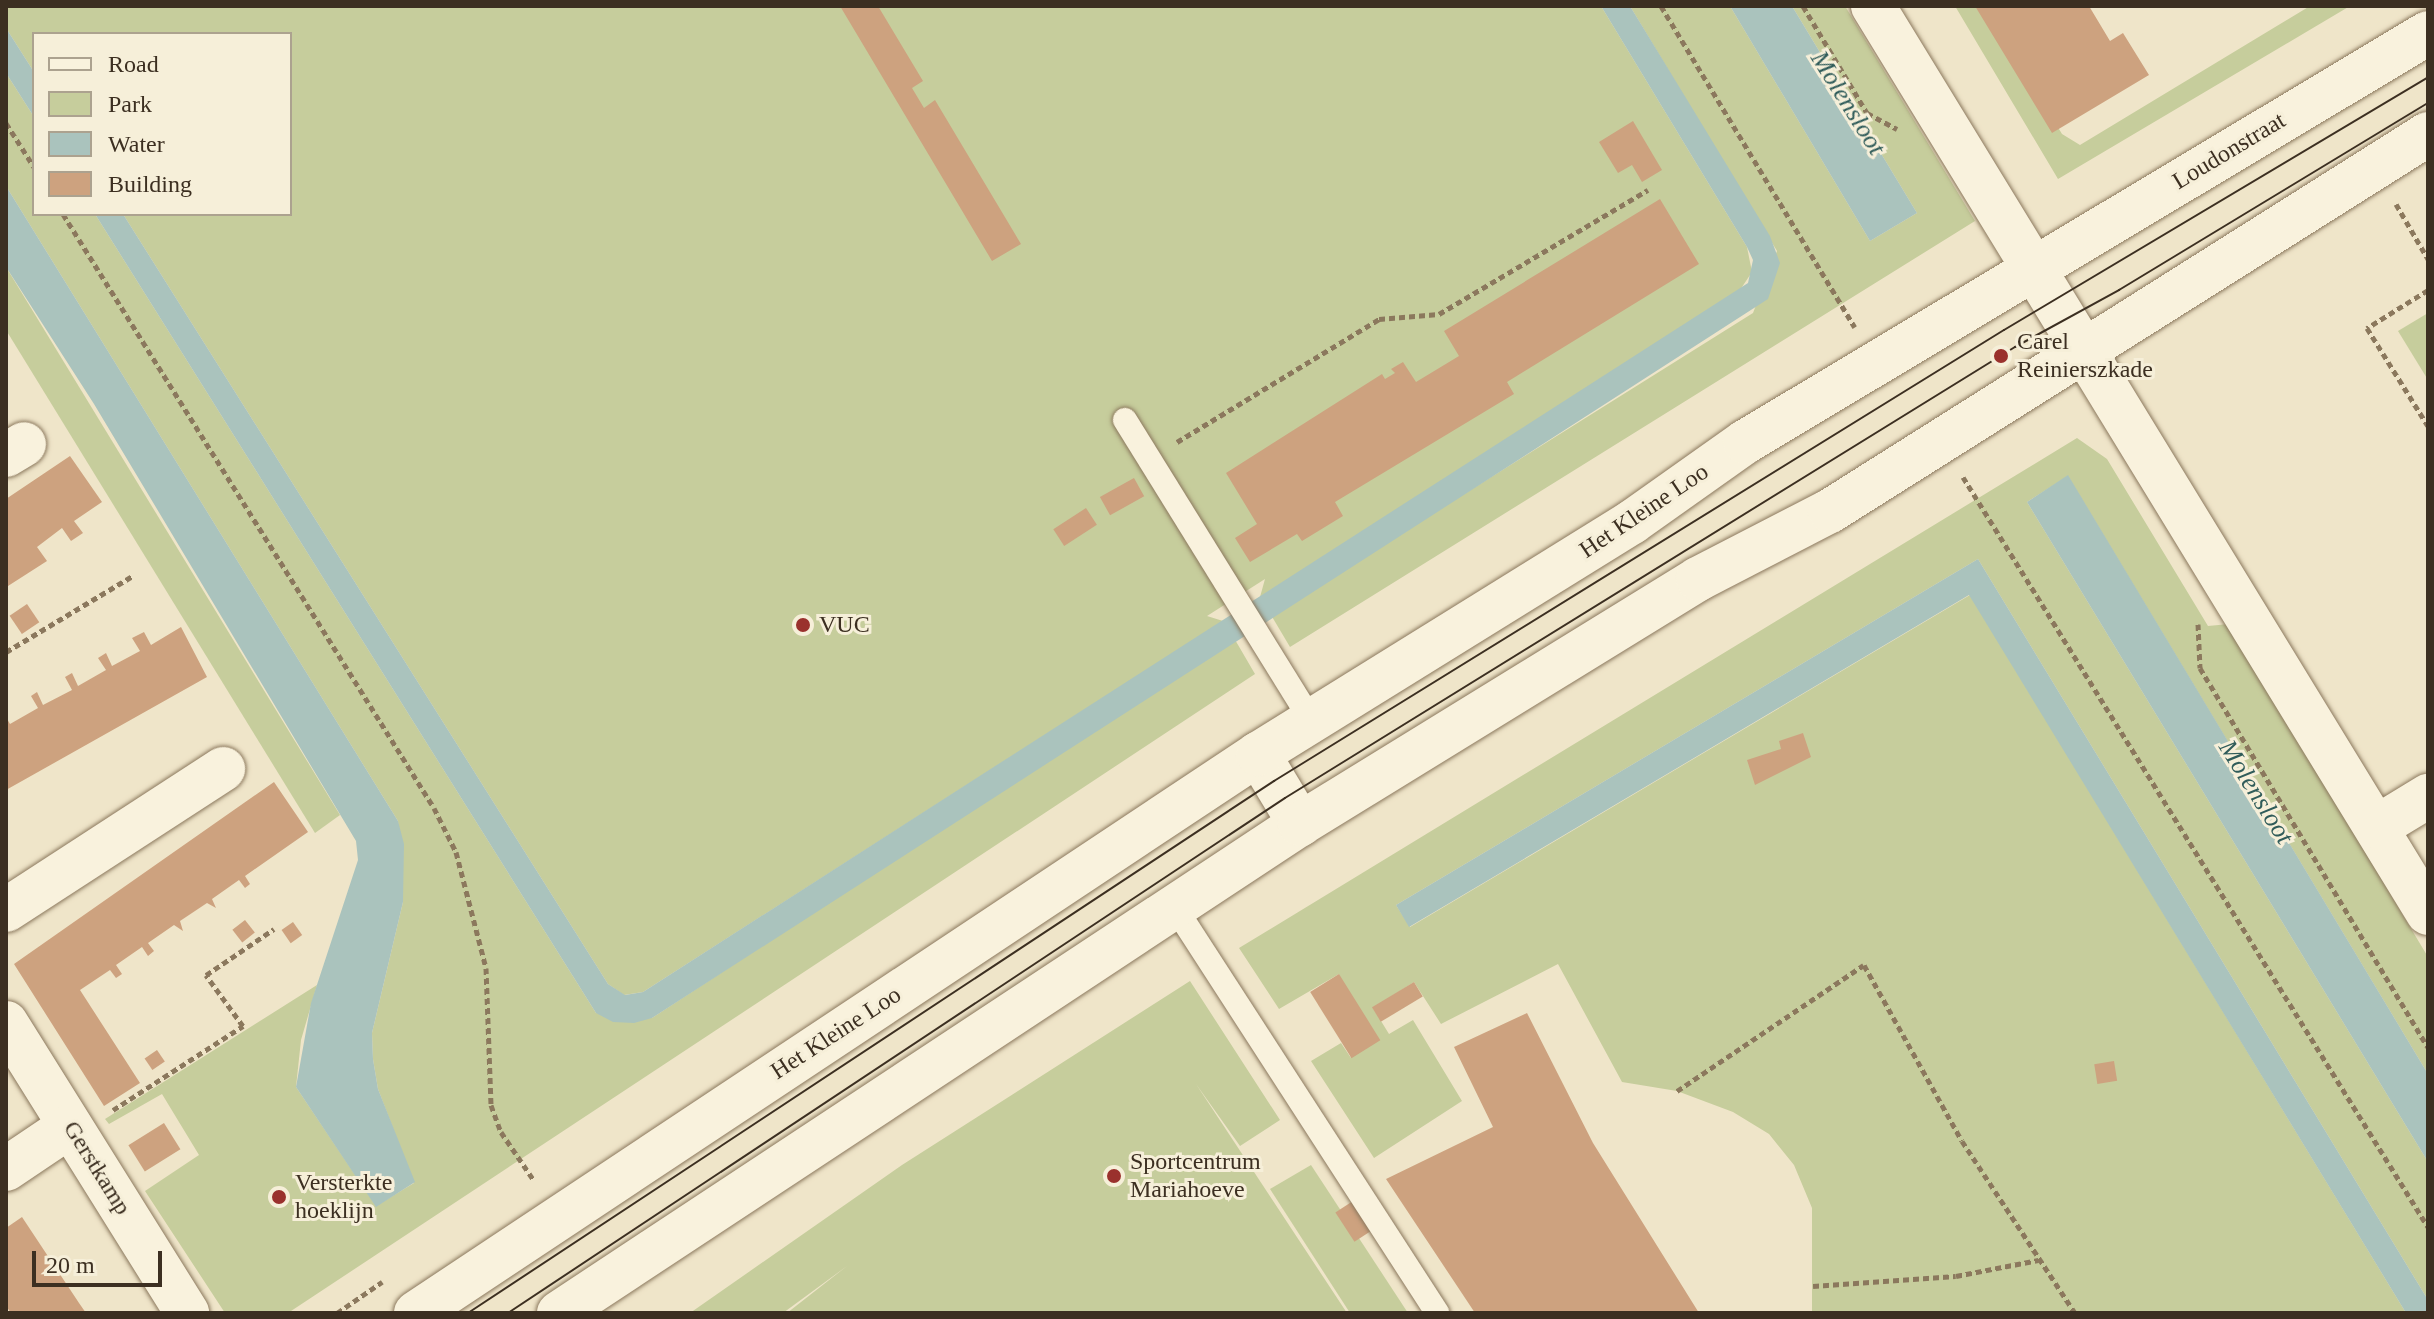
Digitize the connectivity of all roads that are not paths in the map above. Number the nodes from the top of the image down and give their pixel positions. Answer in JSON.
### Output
{"nodes":[{"id":1,"x":1873,"y":6,"type":"edge"},
{"id":2,"x":2428,"y":33,"type":"edge"},
{"id":3,"x":2428,"y":134,"type":"edge"},
{"id":4,"x":2031,"y":268,"type":"junction"},
{"id":5,"x":2082,"y":355,"type":"junction"},
{"id":6,"x":1125,"y":420,"type":"dead end"},
{"id":7,"x":1311,"y":720,"type":"junction"},
{"id":8,"x":1258,"y":754,"type":"junction"},
{"id":9,"x":223,"y":769,"type":"dead end"},
{"id":10,"x":2428,"y":796,"type":"edge"},
{"id":11,"x":1300,"y":824,"type":"junction"},
{"id":12,"x":2377,"y":827,"type":"junction"},
{"id":13,"x":1174,"y":906,"type":"junction"},
{"id":14,"x":6,"y":910,"type":"edge"},
{"id":15,"x":2428,"y":913,"type":"edge"},
{"id":16,"x":6,"y":1023,"type":"edge"},
{"id":17,"x":73,"y":1130,"type":"junction"},
{"id":18,"x":6,"y":1169,"type":"edge"},
{"id":19,"x":565,"y":1311,"type":"edge"},
{"id":20,"x":187,"y":1313,"type":"edge"},
{"id":21,"x":416,"y":1313,"type":"edge"},
{"id":22,"x":1437,"y":1313,"type":"edge"}],
"edges":[{"from":1,"to":4,"type":"street"},
{"from":2,"to":4,"type":"street","name":"Loudonstraat"},
{"from":3,"to":5,"type":"street"},
{"from":4,"to":5,"type":"street"},
{"from":4,"to":7,"type":"street","name":"Het Kleine Loo"},
{"from":5,"to":11,"type":"street"},
{"from":5,"to":12,"type":"street"},
{"from":6,"to":7,"type":"lane"},
{"from":7,"to":8,"type":"street","name":"Het Kleine Loo"},
{"from":8,"to":11,"type":"street"},
{"from":8,"to":21,"type":"street","name":"Het Kleine Loo"},
{"from":9,"to":14,"type":"street"},
{"from":10,"to":12,"type":"street"},
{"from":11,"to":13,"type":"street"},
{"from":12,"to":15,"type":"street"},
{"from":13,"to":19,"type":"street"},
{"from":13,"to":22,"type":"lane"},
{"from":16,"to":17,"type":"street","name":"Gerstkamp"},
{"from":17,"to":18,"type":"street"},
{"from":17,"to":20,"type":"street","name":"Gerstkamp"}]}
